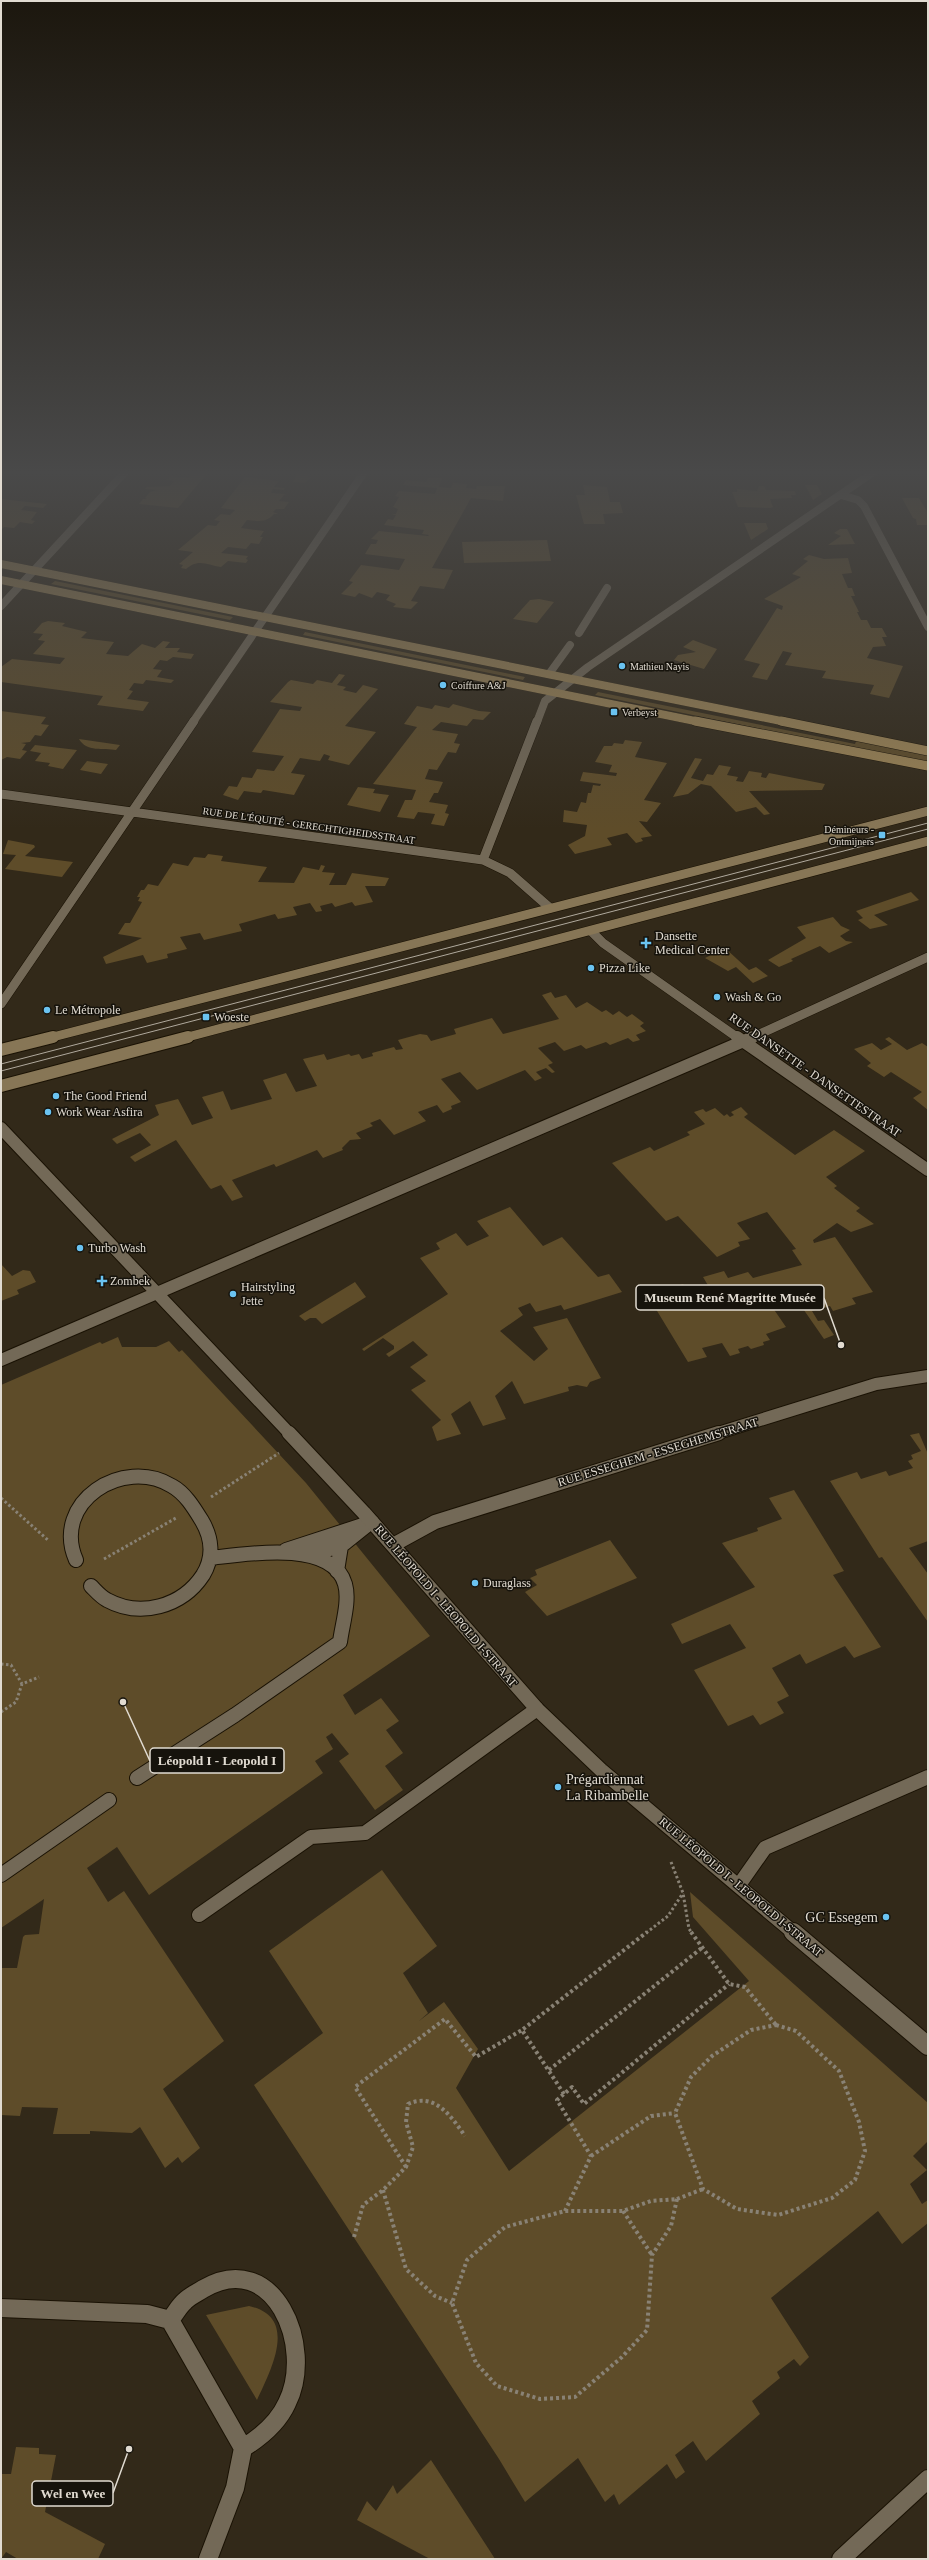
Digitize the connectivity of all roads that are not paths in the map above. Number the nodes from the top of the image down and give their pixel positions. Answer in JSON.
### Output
{"nodes":[{"id":1,"x":15,"y":590,"type":"edge"},
{"id":2,"x":53,"y":590,"type":"edge"},
{"id":3,"x":132,"y":590,"type":"edge"},
{"id":4,"x":284,"y":590,"type":"edge"},
{"id":5,"x":605,"y":590,"type":"edge"},
{"id":6,"x":702,"y":590,"type":"edge"},
{"id":7,"x":909,"y":590,"type":"edge"},
{"id":8,"x":1,"y":606,"type":"edge"},
{"id":9,"x":266,"y":617,"type":"junction"},
{"id":10,"x":928,"y":627,"type":"edge"},
{"id":11,"x":256,"y":632,"type":"junction"},
{"id":12,"x":579,"y":633,"type":"dead end"},
{"id":13,"x":570,"y":645,"type":"dead end"},
{"id":14,"x":549,"y":674,"type":"junction"},
{"id":15,"x":572,"y":679,"type":"junction"},
{"id":16,"x":554,"y":693,"type":"junction"},
{"id":17,"x":928,"y":751,"type":"edge"},
{"id":18,"x":928,"y":766,"type":"edge"},
{"id":19,"x":1,"y":794,"type":"edge"},
{"id":20,"x":928,"y":810,"type":"edge"},
{"id":21,"x":132,"y":812,"type":"junction"},
{"id":22,"x":928,"y":841,"type":"edge"},
{"id":23,"x":483,"y":860,"type":"junction"},
{"id":24,"x":550,"y":908,"type":"junction"},
{"id":25,"x":591,"y":931,"type":"junction"},
{"id":26,"x":928,"y":957,"type":"edge"},
{"id":27,"x":1,"y":1004,"type":"edge"},
{"id":28,"x":744,"y":1042,"type":"junction"},
{"id":29,"x":1,"y":1050,"type":"edge"},
{"id":30,"x":1,"y":1086,"type":"edge"},
{"id":31,"x":1,"y":1128,"type":"edge"},
{"id":32,"x":928,"y":1170,"type":"edge"},
{"id":33,"x":156,"y":1292,"type":"junction"},
{"id":34,"x":1,"y":1360,"type":"edge"},
{"id":35,"x":928,"y":1376,"type":"edge"},
{"id":36,"x":372,"y":1522,"type":"junction"},
{"id":37,"x":393,"y":1545,"type":"junction"},
{"id":38,"x":341,"y":1546,"type":"junction"},
{"id":39,"x":278,"y":1553,"type":"junction"},
{"id":40,"x":311,"y":1554,"type":"junction"},
{"id":41,"x":74,"y":1555,"type":"road end"},
{"id":42,"x":211,"y":1558,"type":"junction"},
{"id":43,"x":337,"y":1571,"type":"junction"},
{"id":44,"x":91,"y":1586,"type":"dead end"},
{"id":45,"x":537,"y":1709,"type":"junction"},
{"id":46,"x":928,"y":1777,"type":"edge"},
{"id":47,"x":137,"y":1778,"type":"dead end"},
{"id":48,"x":109,"y":1800,"type":"dead end"},
{"id":49,"x":1,"y":1875,"type":"edge"},
{"id":50,"x":739,"y":1885,"type":"junction"},
{"id":51,"x":199,"y":1915,"type":"dead end"},
{"id":52,"x":928,"y":2046,"type":"edge"},
{"id":53,"x":1,"y":2308,"type":"edge"},
{"id":54,"x":170,"y":2320,"type":"junction"},
{"id":55,"x":244,"y":2448,"type":"junction"},
{"id":56,"x":928,"y":2478,"type":"edge"},
{"id":57,"x":208,"y":2559,"type":"edge"},
{"id":58,"x":841,"y":2559,"type":"edge"}],
"edges":[{"from":1,"to":8,"type":"street"},
{"from":2,"to":11,"type":"main road"},
{"from":3,"to":9,"type":"main road"},
{"from":4,"to":9,"type":"street"},
{"from":5,"to":12,"type":"street"},
{"from":6,"to":15,"type":"street"},
{"from":7,"to":10,"type":"street"},
{"from":9,"to":11,"type":"street"},
{"from":9,"to":14,"type":"main road"},
{"from":11,"to":16,"type":"main road"},
{"from":11,"to":21,"type":"street"},
{"from":13,"to":14,"type":"street"},
{"from":14,"to":15,"type":"main road"},
{"from":15,"to":16,"type":"street"},
{"from":15,"to":17,"type":"main road"},
{"from":16,"to":18,"type":"main road"},
{"from":16,"to":23,"type":"street"},
{"from":19,"to":21,"type":"street","name":"RUE DE L'ÉQUITÉ - GERECHTIGHEIDSSTRAAT"},
{"from":20,"to":24,"type":"street"},
{"from":21,"to":23,"type":"street","name":"RUE DE L'ÉQUITÉ - GERECHTIGHEIDSSTRAAT"},
{"from":21,"to":27,"type":"street"},
{"from":22,"to":25,"type":"street"},
{"from":23,"to":24,"type":"street","name":"RUE DE L'ÉQUITÉ - GERECHTIGHEIDSSTRAAT"},
{"from":24,"to":29,"type":"street"},
{"from":25,"to":28,"type":"street","name":"RUE DANSETTE - DANSETTESTRAAT"},
{"from":25,"to":30,"type":"street"},
{"from":26,"to":28,"type":"street"},
{"from":28,"to":32,"type":"street","name":"RUE DANSETTE - DANSETTESTRAAT"},
{"from":28,"to":33,"type":"street"},
{"from":31,"to":33,"type":"street","name":"RUE LÉOPOLD I - LEOPOLD I-STRAAT"},
{"from":33,"to":34,"type":"street"},
{"from":33,"to":36,"type":"street","name":"RUE LÉOPOLD I - LEOPOLD I-STRAAT"},
{"from":35,"to":37,"type":"street","name":"RUE ESSEGHEM - ESSEGHEMSTRAAT"},
{"from":36,"to":37,"type":"street","name":"RUE LÉOPOLD I - LEOPOLD I-STRAAT"},
{"from":36,"to":38,"type":"street"},
{"from":36,"to":39,"type":"street"},
{"from":37,"to":45,"type":"street","name":"RUE LÉOPOLD I - LEOPOLD I-STRAAT"},
{"from":38,"to":40,"type":"street"},
{"from":38,"to":43,"type":"street"},
{"from":39,"to":40,"type":"street"},
{"from":39,"to":42,"type":"street"},
{"from":40,"to":43,"type":"street"},
{"from":41,"to":42,"type":"street"},
{"from":42,"to":44,"type":"street"},
{"from":43,"to":47,"type":"street"},
{"from":45,"to":50,"type":"street","name":"RUE LÉOPOLD I - LEOPOLD I-STRAAT"},
{"from":45,"to":51,"type":"street"},
{"from":46,"to":50,"type":"street"},
{"from":48,"to":49,"type":"street"},
{"from":50,"to":52,"type":"street","name":"RUE LÉOPOLD I - LEOPOLD I-STRAAT"},
{"from":53,"to":54,"type":"street"},
{"from":54,"to":55,"type":"street"},
{"from":54,"to":55,"type":"street"},
{"from":55,"to":57,"type":"street"},
{"from":56,"to":58,"type":"street"}]}
